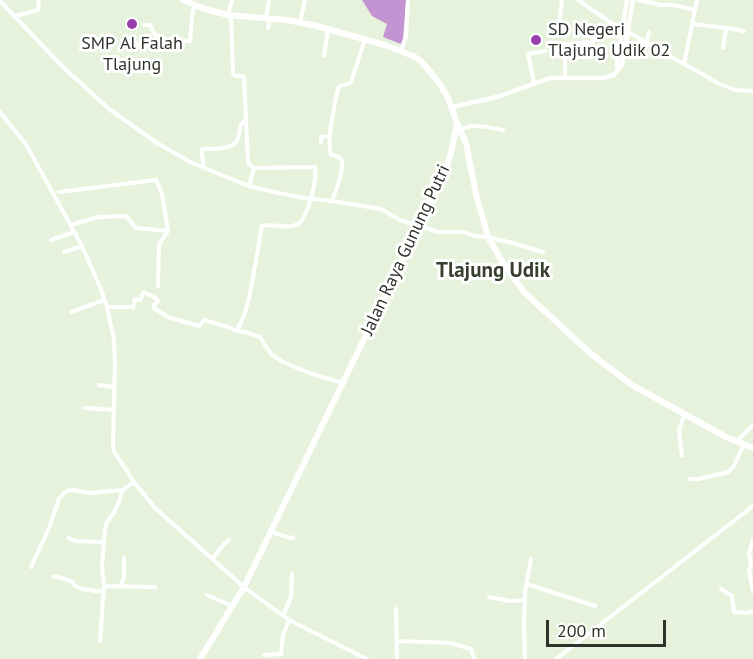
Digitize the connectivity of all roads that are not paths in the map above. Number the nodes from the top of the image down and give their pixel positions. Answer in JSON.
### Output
{"nodes":[{"id":1,"x":39,"y":0,"type":"edge"},
{"id":2,"x":183,"y":0,"type":"edge"},
{"id":3,"x":232,"y":0,"type":"edge"},
{"id":4,"x":269,"y":0,"type":"edge"},
{"id":5,"x":305,"y":0,"type":"edge"},
{"id":6,"x":408,"y":0,"type":"edge"},
{"id":7,"x":562,"y":0,"type":"edge"},
{"id":8,"x":578,"y":0,"type":"edge"},
{"id":9,"x":627,"y":0,"type":"edge"},
{"id":10,"x":633,"y":0,"type":"edge"},
{"id":11,"x":639,"y":0,"type":"edge"},
{"id":12,"x":697,"y":0,"type":"edge"},
{"id":13,"x":0,"y":2,"type":"edge"},
{"id":14,"x":195,"y":5,"type":"junction"},
{"id":15,"x":8,"y":10,"type":"junction"},
{"id":16,"x":695,"y":10,"type":"junction"},
{"id":17,"x":0,"y":12,"type":"edge"},
{"id":18,"x":15,"y":16,"type":"junction"},
{"id":19,"x":230,"y":16,"type":"junction"},
{"id":20,"x":268,"y":19,"type":"junction"},
{"id":21,"x":300,"y":22,"type":"junction"},
{"id":22,"x":610,"y":22,"type":"junction"},
{"id":23,"x":693,"y":24,"type":"junction"},
{"id":24,"x":144,"y":25,"type":"dead end"},
{"id":25,"x":559,"y":26,"type":"dead end"},
{"id":26,"x":268,"y":28,"type":"dead end"},
{"id":27,"x":329,"y":28,"type":"junction"},
{"id":28,"x":622,"y":28,"type":"junction"},
{"id":29,"x":726,"y":28,"type":"junction"},
{"id":30,"x":744,"y":31,"type":"dead end"},
{"id":31,"x":628,"y":32,"type":"junction"},
{"id":32,"x":649,"y":32,"type":"dead end"},
{"id":33,"x":365,"y":39,"type":"junction"},
{"id":34,"x":166,"y":42,"type":"junction"},
{"id":35,"x":646,"y":42,"type":"junction"},
{"id":36,"x":138,"y":44,"type":"dead end"},
{"id":37,"x":723,"y":48,"type":"dead end"},
{"id":38,"x":401,"y":51,"type":"junction"},
{"id":39,"x":546,"y":51,"type":"dead end"},
{"id":40,"x":324,"y":56,"type":"dead end"},
{"id":41,"x":565,"y":57,"type":"junction"},
{"id":42,"x":587,"y":57,"type":"dead end"},
{"id":43,"x":684,"y":64,"type":"junction"},
{"id":44,"x":618,"y":70,"type":"junction"},
{"id":45,"x":565,"y":78,"type":"junction"},
{"id":46,"x":534,"y":83,"type":"junction"},
{"id":47,"x":753,"y":91,"type":"edge"},
{"id":48,"x":452,"y":107,"type":"junction"},
{"id":49,"x":0,"y":112,"type":"edge"},
{"id":50,"x":2,"y":118,"type":"edge"},
{"id":51,"x":246,"y":120,"type":"junction"},
{"id":52,"x":457,"y":123,"type":"junction"},
{"id":53,"x":461,"y":130,"type":"junction"},
{"id":54,"x":503,"y":130,"type":"dead end"},
{"id":55,"x":330,"y":136,"type":"junction"},
{"id":56,"x":321,"y":142,"type":"dead end"},
{"id":57,"x":204,"y":168,"type":"junction"},
{"id":58,"x":254,"y":168,"type":"junction"},
{"id":59,"x":249,"y":186,"type":"junction"},
{"id":60,"x":59,"y":192,"type":"dead end"},
{"id":61,"x":310,"y":199,"type":"junction"},
{"id":62,"x":332,"y":201,"type":"junction"},
{"id":63,"x":70,"y":225,"type":"junction"},
{"id":64,"x":418,"y":226,"type":"junction"},
{"id":65,"x":168,"y":231,"type":"junction"},
{"id":66,"x":74,"y":232,"type":"junction"},
{"id":67,"x":488,"y":237,"type":"junction"},
{"id":68,"x":51,"y":240,"type":"dead end"},
{"id":69,"x":82,"y":246,"type":"junction"},
{"id":70,"x":64,"y":252,"type":"dead end"},
{"id":71,"x":543,"y":252,"type":"dead end"},
{"id":72,"x":158,"y":286,"type":"dead end"},
{"id":73,"x":104,"y":300,"type":"junction"},
{"id":74,"x":107,"y":308,"type":"junction"},
{"id":75,"x":71,"y":312,"type":"dead end"},
{"id":76,"x":236,"y":331,"type":"junction"},
{"id":77,"x":343,"y":383,"type":"junction"},
{"id":78,"x":99,"y":386,"type":"dead end"},
{"id":79,"x":114,"y":387,"type":"junction"},
{"id":80,"x":85,"y":408,"type":"dead end"},
{"id":81,"x":114,"y":410,"type":"junction"},
{"id":82,"x":684,"y":415,"type":"junction"},
{"id":83,"x":753,"y":425,"type":"edge"},
{"id":84,"x":741,"y":443,"type":"junction"},
{"id":85,"x":753,"y":448,"type":"edge"},
{"id":86,"x":682,"y":456,"type":"dead end"},
{"id":87,"x":690,"y":479,"type":"dead end"},
{"id":88,"x":134,"y":482,"type":"junction"},
{"id":89,"x":123,"y":490,"type":"junction"},
{"id":90,"x":753,"y":506,"type":"edge"},
{"id":91,"x":270,"y":532,"type":"junction"},
{"id":92,"x":69,"y":538,"type":"dead end"},
{"id":93,"x":293,"y":538,"type":"dead end"},
{"id":94,"x":229,"y":540,"type":"dead end"},
{"id":95,"x":753,"y":540,"type":"edge"},
{"id":96,"x":104,"y":542,"type":"junction"},
{"id":97,"x":124,"y":558,"type":"dead end"},
{"id":98,"x":531,"y":559,"type":"dead end"},
{"id":99,"x":212,"y":560,"type":"junction"},
{"id":100,"x":32,"y":567,"type":"dead end"},
{"id":101,"x":292,"y":574,"type":"dead end"},
{"id":102,"x":54,"y":576,"type":"dead end"},
{"id":103,"x":527,"y":584,"type":"junction"},
{"id":104,"x":104,"y":586,"type":"junction"},
{"id":105,"x":121,"y":586,"type":"junction"},
{"id":106,"x":155,"y":587,"type":"dead end"},
{"id":107,"x":244,"y":587,"type":"junction"},
{"id":108,"x":721,"y":589,"type":"dead end"},
{"id":109,"x":103,"y":592,"type":"junction"},
{"id":110,"x":753,"y":592,"type":"edge"},
{"id":111,"x":207,"y":595,"type":"dead end"},
{"id":112,"x":489,"y":597,"type":"dead end"},
{"id":113,"x":525,"y":600,"type":"junction"},
{"id":114,"x":595,"y":606,"type":"dead end"},
{"id":115,"x":232,"y":607,"type":"junction"},
{"id":116,"x":396,"y":609,"type":"dead end"},
{"id":117,"x":753,"y":611,"type":"edge"},
{"id":118,"x":283,"y":616,"type":"junction"},
{"id":119,"x":289,"y":620,"type":"junction"},
{"id":120,"x":100,"y":641,"type":"dead end"},
{"id":121,"x":397,"y":641,"type":"junction"},
{"id":122,"x":264,"y":655,"type":"dead end"},
{"id":123,"x":200,"y":659,"type":"edge"},
{"id":124,"x":367,"y":659,"type":"edge"},
{"id":125,"x":398,"y":659,"type":"edge"},
{"id":126,"x":474,"y":659,"type":"edge"},
{"id":127,"x":525,"y":659,"type":"edge"},
{"id":128,"x":556,"y":659,"type":"edge"}],
"edges":[{"from":1,"to":18,"type":"street"},
{"from":2,"to":14,"type":"main road","name":"Jalan Raya Gunung Putri"},
{"from":3,"to":19,"type":"street"},
{"from":4,"to":20,"type":"street"},
{"from":5,"to":21,"type":"street"},
{"from":6,"to":38,"type":"street"},
{"from":7,"to":25,"type":"street"},
{"from":8,"to":22,"type":"street"},
{"from":9,"to":28,"type":"street"},
{"from":10,"to":31,"type":"street"},
{"from":11,"to":16,"type":"street"},
{"from":12,"to":16,"type":"street"},
{"from":13,"to":15,"type":"street"},
{"from":14,"to":19,"type":"main road","name":"Jalan Raya Gunung Putri"},
{"from":14,"to":34,"type":"street"},
{"from":15,"to":17,"type":"street"},
{"from":15,"to":18,"type":"street"},
{"from":16,"to":23,"type":"street"},
{"from":18,"to":57,"type":"street"},
{"from":19,"to":20,"type":"main road","name":"Jalan Raya Gunung Putri"},
{"from":19,"to":51,"type":"street"},
{"from":20,"to":21,"type":"main road","name":"Jalan Raya Gunung Putri"},
{"from":20,"to":26,"type":"street"},
{"from":21,"to":27,"type":"main road","name":"Jalan Raya Gunung Putri"},
{"from":22,"to":28,"type":"street"},
{"from":22,"to":41,"type":"street"},
{"from":23,"to":29,"type":"street"},
{"from":23,"to":43,"type":"street"},
{"from":24,"to":34,"type":"street"},
{"from":27,"to":33,"type":"main road","name":"Jalan Raya Gunung Putri"},
{"from":27,"to":40,"type":"street"},
{"from":28,"to":31,"type":"street"},
{"from":28,"to":44,"type":"street"},
{"from":29,"to":30,"type":"street"},
{"from":29,"to":37,"type":"street"},
{"from":31,"to":35,"type":"street"},
{"from":31,"to":44,"type":"street"},
{"from":32,"to":35,"type":"street"},
{"from":33,"to":38,"type":"main road","name":"Jalan Raya Gunung Putri"},
{"from":33,"to":55,"type":"street"},
{"from":34,"to":36,"type":"street"},
{"from":35,"to":43,"type":"street"},
{"from":38,"to":48,"type":"main road","name":"Jalan Raya Gunung Putri"},
{"from":39,"to":46,"type":"street"},
{"from":41,"to":42,"type":"street"},
{"from":41,"to":45,"type":"street"},
{"from":43,"to":47,"type":"street"},
{"from":44,"to":45,"type":"street"},
{"from":45,"to":46,"type":"street"},
{"from":46,"to":48,"type":"street"},
{"from":48,"to":52,"type":"main road","name":"Jalan Raya Gunung Putri"},
{"from":49,"to":50,"type":"street"},
{"from":50,"to":63,"type":"street"},
{"from":51,"to":57,"type":"street"},
{"from":51,"to":58,"type":"street"},
{"from":52,"to":53,"type":"main road"},
{"from":52,"to":64,"type":"main road","name":"Jalan Raya Gunung Putri"},
{"from":53,"to":54,"type":"street"},
{"from":53,"to":67,"type":"main road"},
{"from":55,"to":56,"type":"street"},
{"from":55,"to":62,"type":"street"},
{"from":57,"to":59,"type":"street"},
{"from":58,"to":59,"type":"street"},
{"from":58,"to":61,"type":"street"},
{"from":59,"to":61,"type":"street"},
{"from":60,"to":65,"type":"street"},
{"from":61,"to":62,"type":"street"},
{"from":61,"to":76,"type":"street"},
{"from":62,"to":64,"type":"street"},
{"from":63,"to":65,"type":"street"},
{"from":63,"to":66,"type":"street"},
{"from":64,"to":67,"type":"street"},
{"from":64,"to":77,"type":"main road","name":"Jalan Raya Gunung Putri"},
{"from":65,"to":72,"type":"street"},
{"from":66,"to":68,"type":"street"},
{"from":66,"to":69,"type":"street"},
{"from":67,"to":71,"type":"street"},
{"from":67,"to":82,"type":"main road"},
{"from":69,"to":70,"type":"street"},
{"from":69,"to":73,"type":"street"},
{"from":73,"to":74,"type":"street"},
{"from":73,"to":75,"type":"street"},
{"from":74,"to":76,"type":"street"},
{"from":74,"to":79,"type":"street"},
{"from":76,"to":77,"type":"street"},
{"from":77,"to":91,"type":"main road","name":"Jalan Raya Gunung Putri"},
{"from":78,"to":79,"type":"street"},
{"from":79,"to":81,"type":"street"},
{"from":80,"to":81,"type":"street"},
{"from":81,"to":88,"type":"street"},
{"from":82,"to":84,"type":"main road"},
{"from":82,"to":86,"type":"street"},
{"from":83,"to":84,"type":"street"},
{"from":84,"to":85,"type":"main road"},
{"from":84,"to":87,"type":"street"},
{"from":88,"to":89,"type":"street"},
{"from":88,"to":99,"type":"street"},
{"from":89,"to":96,"type":"street"},
{"from":89,"to":100,"type":"street"},
{"from":90,"to":128,"type":"street"},
{"from":91,"to":93,"type":"street"},
{"from":91,"to":107,"type":"main road","name":"Jalan Raya Gunung Putri"},
{"from":92,"to":96,"type":"street"},
{"from":94,"to":99,"type":"street"},
{"from":95,"to":110,"type":"street"},
{"from":96,"to":104,"type":"street"},
{"from":97,"to":105,"type":"street"},
{"from":98,"to":103,"type":"street"},
{"from":99,"to":107,"type":"street"},
{"from":101,"to":118,"type":"street"},
{"from":102,"to":109,"type":"street"},
{"from":103,"to":113,"type":"street"},
{"from":103,"to":114,"type":"street"},
{"from":104,"to":105,"type":"street"},
{"from":104,"to":109,"type":"street"},
{"from":105,"to":106,"type":"street"},
{"from":107,"to":115,"type":"main road","name":"Jalan Raya Gunung Putri"},
{"from":107,"to":118,"type":"street"},
{"from":108,"to":117,"type":"street"},
{"from":109,"to":120,"type":"street"},
{"from":111,"to":115,"type":"street"},
{"from":112,"to":113,"type":"street"},
{"from":113,"to":127,"type":"street"},
{"from":115,"to":123,"type":"main road","name":"Jalan Raya Gunung Putri"},
{"from":116,"to":121,"type":"street"},
{"from":118,"to":119,"type":"street"},
{"from":119,"to":122,"type":"street"},
{"from":119,"to":124,"type":"street"},
{"from":121,"to":125,"type":"street"},
{"from":121,"to":126,"type":"street"}]}
